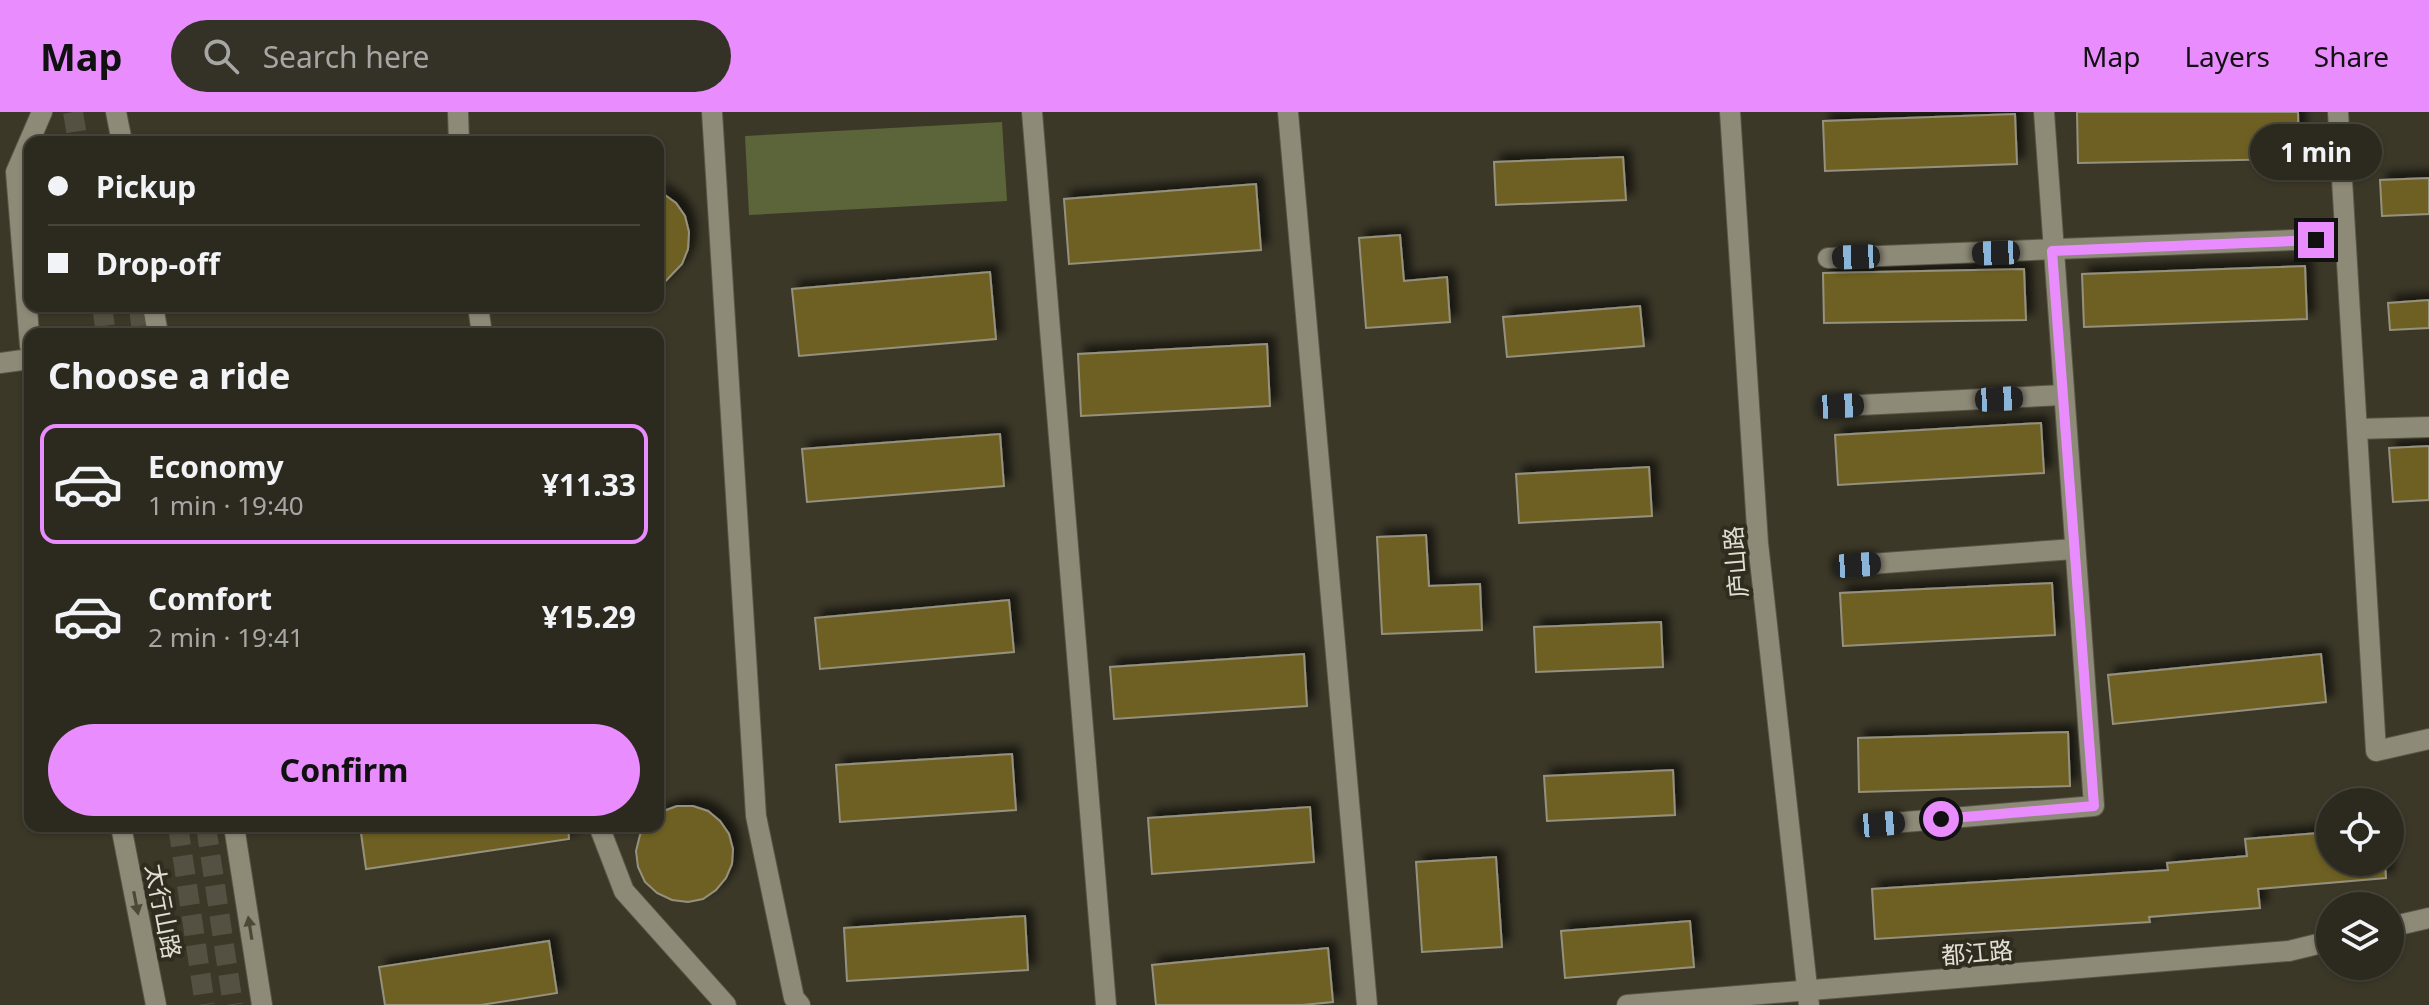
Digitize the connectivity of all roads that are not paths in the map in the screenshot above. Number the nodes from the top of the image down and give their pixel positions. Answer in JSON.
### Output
{"nodes":[{"id":1,"x":42,"y":112,"type":"edge"},
{"id":2,"x":116,"y":112,"type":"edge"},
{"id":3,"x":458,"y":112,"type":"edge"},
{"id":4,"x":712,"y":112,"type":"edge"},
{"id":5,"x":1032,"y":112,"type":"edge"},
{"id":6,"x":1288,"y":112,"type":"edge"},
{"id":7,"x":1730,"y":112,"type":"edge"},
{"id":8,"x":2044,"y":112,"type":"edge"},
{"id":9,"x":2338,"y":112,"type":"edge"},
{"id":10,"x":32,"y":136,"type":"edge"},
{"id":11,"x":121,"y":136,"type":"edge"},
{"id":12,"x":459,"y":136,"type":"edge"},
{"id":13,"x":24,"y":154,"type":"edge"},
{"id":14,"x":2345,"y":238,"type":"junction"},
{"id":15,"x":2052,"y":251,"type":"junction"},
{"id":16,"x":1828,"y":258,"type":"dead end"},
{"id":17,"x":24,"y":271,"type":"edge"},
{"id":18,"x":24,"y":360,"type":"edge"},
{"id":19,"x":0,"y":363,"type":"edge"},
{"id":20,"x":2063,"y":395,"type":"junction"},
{"id":21,"x":1840,"y":406,"type":"dead end"},
{"id":22,"x":2429,"y":427,"type":"edge"},
{"id":23,"x":2357,"y":429,"type":"junction"},
{"id":24,"x":2074,"y":549,"type":"junction"},
{"id":25,"x":1857,"y":565,"type":"dead end"},
{"id":26,"x":2429,"y":739,"type":"edge"},
{"id":27,"x":1881,"y":824,"type":"dead end"},
{"id":28,"x":122,"y":832,"type":"edge"},
{"id":29,"x":235,"y":832,"type":"edge"},
{"id":30,"x":601,"y":832,"type":"edge"},
{"id":31,"x":2429,"y":918,"type":"edge"},
{"id":32,"x":2404,"y":924,"type":"edge"},
{"id":33,"x":2316,"y":944,"type":"edge"},
{"id":34,"x":1808,"y":999,"type":"edge"},
{"id":35,"x":156,"y":1005,"type":"edge"},
{"id":36,"x":262,"y":1005,"type":"edge"},
{"id":37,"x":726,"y":1005,"type":"edge"},
{"id":38,"x":800,"y":1005,"type":"edge"},
{"id":39,"x":1106,"y":1005,"type":"edge"},
{"id":40,"x":1367,"y":1005,"type":"edge"},
{"id":41,"x":1627,"y":1005,"type":"edge"}],
"edges":[{"from":1,"to":10,"type":"street"},
{"from":2,"to":11,"type":"street"},
{"from":3,"to":12,"type":"street"},
{"from":4,"to":38,"type":"street"},
{"from":5,"to":39,"type":"street"},
{"from":6,"to":40,"type":"street"},
{"from":7,"to":34,"type":"street","name":"庐山路"},
{"from":8,"to":15,"type":"street"},
{"from":9,"to":14,"type":"street"},
{"from":13,"to":17,"type":"street"},
{"from":14,"to":15,"type":"street"},
{"from":14,"to":23,"type":"street"},
{"from":15,"to":16,"type":"street"},
{"from":15,"to":20,"type":"street"},
{"from":18,"to":19,"type":"street"},
{"from":20,"to":21,"type":"street"},
{"from":20,"to":24,"type":"street"},
{"from":22,"to":23,"type":"street"},
{"from":23,"to":26,"type":"street"},
{"from":24,"to":25,"type":"street"},
{"from":24,"to":27,"type":"street"},
{"from":28,"to":35,"type":"street","name":"太行山路","one_way":true},
{"from":36,"to":29,"type":"street","one_way":true},
{"from":30,"to":37,"type":"street"},
{"from":31,"to":32,"type":"street"},
{"from":33,"to":34,"type":"street","name":"都江路"},
{"from":34,"to":41,"type":"street","name":"都江路"}]}
